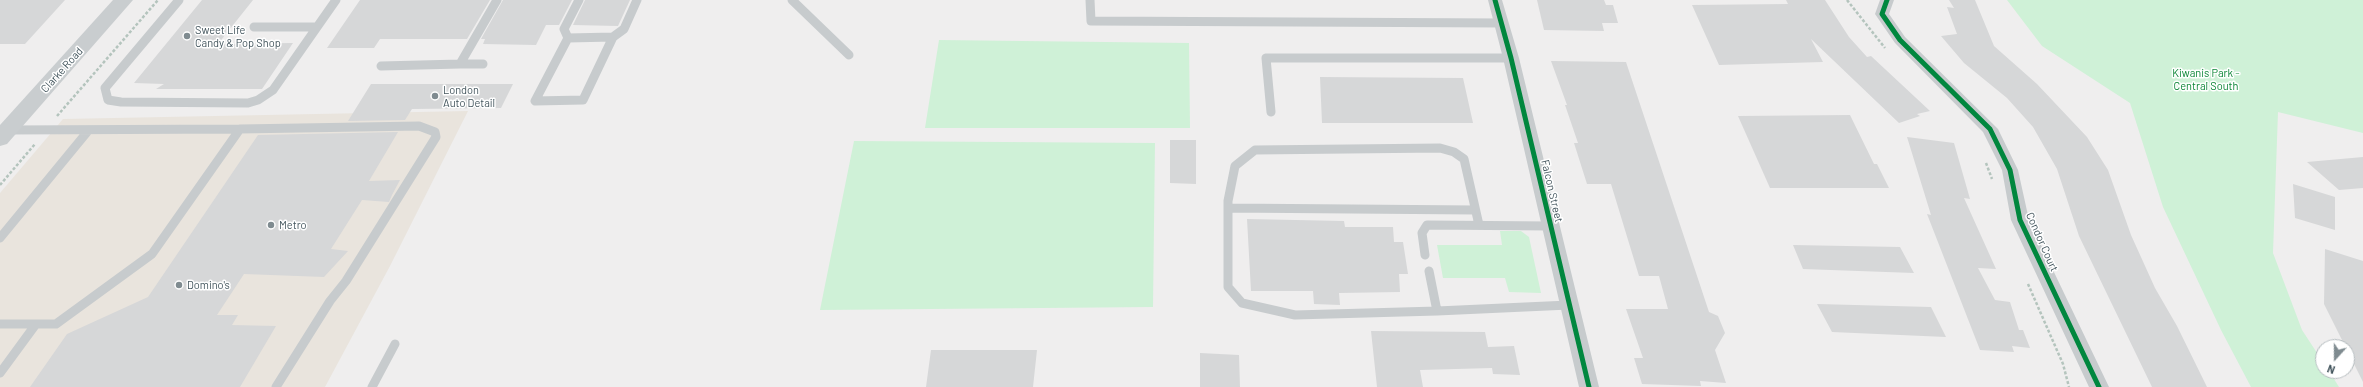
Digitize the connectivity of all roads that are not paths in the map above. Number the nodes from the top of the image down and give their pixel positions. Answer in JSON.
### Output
{"nodes":[{"id":1,"x":124,"y":0,"type":"edge"},
{"id":2,"x":179,"y":0,"type":"edge"},
{"id":3,"x":336,"y":0,"type":"edge"},
{"id":4,"x":497,"y":0,"type":"edge"},
{"id":5,"x":579,"y":0,"type":"edge"},
{"id":6,"x":637,"y":0,"type":"edge"},
{"id":7,"x":792,"y":0,"type":"edge"},
{"id":8,"x":1090,"y":0,"type":"edge"},
{"id":9,"x":1495,"y":0,"type":"edge"},
{"id":10,"x":1887,"y":0,"type":"edge"},
{"id":11,"x":1502,"y":23,"type":"junction"},
{"id":12,"x":254,"y":27,"type":"dead end"},
{"id":13,"x":317,"y":27,"type":"junction"},
{"id":14,"x":613,"y":37,"type":"junction"},
{"id":15,"x":568,"y":38,"type":"junction"},
{"id":16,"x":849,"y":55,"type":"dead end"},
{"id":17,"x":1511,"y":58,"type":"junction"},
{"id":18,"x":460,"y":64,"type":"junction"},
{"id":19,"x":483,"y":64,"type":"dead end"},
{"id":20,"x":381,"y":66,"type":"dead end"},
{"id":21,"x":1272,"y":112,"type":"dead end"},
{"id":22,"x":240,"y":129,"type":"junction"},
{"id":23,"x":88,"y":131,"type":"junction"},
{"id":24,"x":4,"y":135,"type":"edge"},
{"id":25,"x":1228,"y":208,"type":"junction"},
{"id":26,"x":1475,"y":210,"type":"junction"},
{"id":27,"x":1479,"y":225,"type":"junction"},
{"id":28,"x":1550,"y":226,"type":"junction"},
{"id":29,"x":0,"y":238,"type":"edge"},
{"id":30,"x":1425,"y":255,"type":"dead end"},
{"id":31,"x":1429,"y":271,"type":"dead end"},
{"id":32,"x":1569,"y":305,"type":"junction"},
{"id":33,"x":1437,"y":311,"type":"junction"},
{"id":34,"x":0,"y":324,"type":"edge"},
{"id":35,"x":36,"y":324,"type":"junction"},
{"id":36,"x":395,"y":344,"type":"dead end"},
{"id":37,"x":0,"y":373,"type":"edge"},
{"id":38,"x":276,"y":387,"type":"edge"},
{"id":39,"x":372,"y":387,"type":"edge"},
{"id":40,"x":1589,"y":387,"type":"edge"},
{"id":41,"x":2099,"y":387,"type":"edge"}],
"edges":[{"from":1,"to":24,"type":"main road","name":"Clarke Road"},
{"from":2,"to":13,"type":"lane"},
{"from":3,"to":13,"type":"lane"},
{"from":4,"to":18,"type":"lane"},
{"from":5,"to":15,"type":"lane"},
{"from":6,"to":14,"type":"lane"},
{"from":7,"to":16,"type":"lane"},
{"from":8,"to":11,"type":"lane"},
{"from":9,"to":11,"type":"street","name":"Falcon Street"},
{"from":10,"to":41,"type":"street","name":"Condor Court"},
{"from":11,"to":17,"type":"street","name":"Falcon Street"},
{"from":12,"to":13,"type":"lane"},
{"from":14,"to":15,"type":"lane"},
{"from":14,"to":15,"type":"lane"},
{"from":17,"to":21,"type":"lane"},
{"from":17,"to":28,"type":"street","name":"Falcon Street"},
{"from":18,"to":19,"type":"lane"},
{"from":18,"to":20,"type":"lane"},
{"from":22,"to":23,"type":"lane"},
{"from":22,"to":35,"type":"lane"},
{"from":22,"to":38,"type":"lane"},
{"from":23,"to":24,"type":"lane"},
{"from":23,"to":29,"type":"lane"},
{"from":25,"to":26,"type":"lane"},
{"from":25,"to":26,"type":"lane"},
{"from":25,"to":33,"type":"lane"},
{"from":26,"to":27,"type":"lane"},
{"from":27,"to":28,"type":"lane"},
{"from":27,"to":30,"type":"lane"},
{"from":28,"to":32,"type":"street","name":"Falcon Street"},
{"from":31,"to":33,"type":"lane"},
{"from":32,"to":33,"type":"lane"},
{"from":32,"to":40,"type":"street","name":"Falcon Street"},
{"from":34,"to":35,"type":"lane"},
{"from":35,"to":37,"type":"lane"},
{"from":36,"to":39,"type":"lane"}]}
